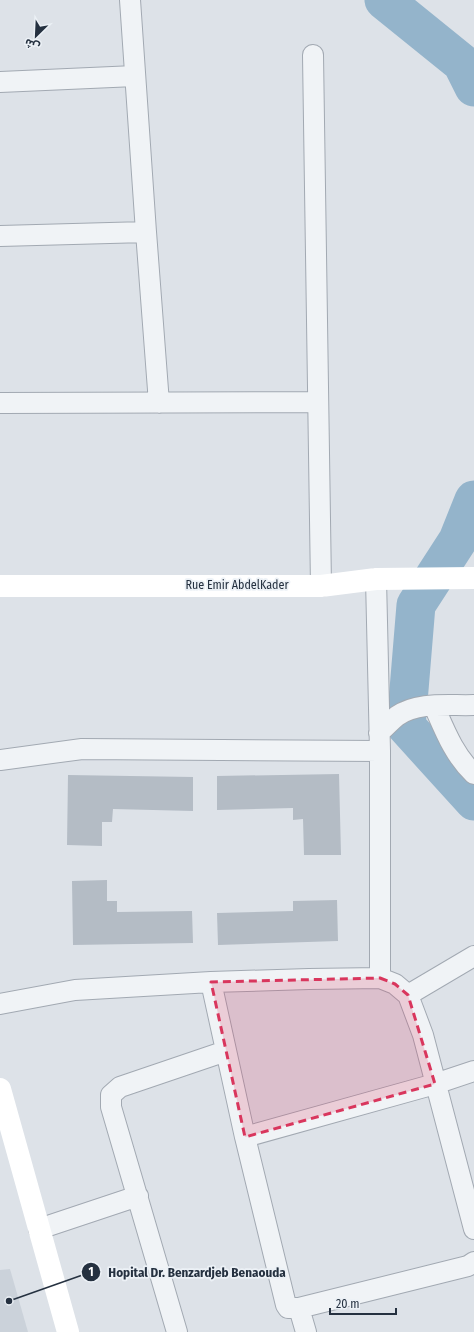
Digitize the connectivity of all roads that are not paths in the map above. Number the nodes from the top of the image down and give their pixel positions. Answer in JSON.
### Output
{"nodes":[{"id":1,"x":130,"y":0,"type":"edge"},
{"id":2,"x":313,"y":54,"type":"dead end"},
{"id":3,"x":135,"y":76,"type":"junction"},
{"id":4,"x":0,"y":82,"type":"edge"},
{"id":5,"x":146,"y":232,"type":"junction"},
{"id":6,"x":0,"y":236,"type":"edge"},
{"id":7,"x":159,"y":402,"type":"junction"},
{"id":8,"x":318,"y":402,"type":"junction"},
{"id":9,"x":0,"y":403,"type":"edge"},
{"id":10,"x":474,"y":578,"type":"edge"},
{"id":11,"x":376,"y":579,"type":"junction"},
{"id":12,"x":0,"y":586,"type":"edge"},
{"id":13,"x":321,"y":586,"type":"junction"},
{"id":14,"x":428,"y":706,"type":"junction"},
{"id":15,"x":474,"y":706,"type":"edge"},
{"id":16,"x":382,"y":736,"type":"junction"},
{"id":17,"x":0,"y":760,"type":"edge"},
{"id":18,"x":474,"y":774,"type":"edge"},
{"id":19,"x":474,"y":956,"type":"edge"},
{"id":20,"x":380,"y":978,"type":"junction"},
{"id":21,"x":211,"y":982,"type":"junction"},
{"id":22,"x":408,"y":994,"type":"junction"},
{"id":23,"x":0,"y":1004,"type":"edge"},
{"id":24,"x":226,"y":1051,"type":"junction"},
{"id":25,"x":474,"y":1071,"type":"edge"},
{"id":26,"x":435,"y":1084,"type":"junction"},
{"id":27,"x":0,"y":1089,"type":"edge"},
{"id":28,"x":246,"y":1137,"type":"junction"},
{"id":29,"x":138,"y":1196,"type":"junction"},
{"id":30,"x":40,"y":1229,"type":"junction"},
{"id":31,"x":474,"y":1229,"type":"edge"},
{"id":32,"x":474,"y":1262,"type":"edge"},
{"id":33,"x":299,"y":1308,"type":"junction"},
{"id":34,"x":68,"y":1332,"type":"edge"},
{"id":35,"x":177,"y":1332,"type":"edge"},
{"id":36,"x":306,"y":1332,"type":"edge"}],
"edges":[{"from":1,"to":3,"type":"street"},
{"from":2,"to":8,"type":"street"},
{"from":3,"to":4,"type":"street"},
{"from":3,"to":5,"type":"street"},
{"from":5,"to":6,"type":"street"},
{"from":5,"to":7,"type":"street"},
{"from":7,"to":8,"type":"street"},
{"from":7,"to":9,"type":"street"},
{"from":8,"to":13,"type":"street"},
{"from":10,"to":11,"type":"main road","name":"Rue Emir AbdelKader"},
{"from":11,"to":13,"type":"main road","name":"Rue Emir AbdelKader"},
{"from":11,"to":16,"type":"street"},
{"from":12,"to":13,"type":"main road","name":"Rue Emir AbdelKader"},
{"from":14,"to":15,"type":"street"},
{"from":14,"to":16,"type":"street"},
{"from":14,"to":18,"type":"street"},
{"from":16,"to":17,"type":"street"},
{"from":16,"to":20,"type":"street"},
{"from":19,"to":22,"type":"street"},
{"from":20,"to":21,"type":"street"},
{"from":20,"to":22,"type":"street"},
{"from":21,"to":23,"type":"street"},
{"from":21,"to":24,"type":"street"},
{"from":22,"to":26,"type":"street"},
{"from":24,"to":28,"type":"street"},
{"from":24,"to":29,"type":"street"},
{"from":25,"to":26,"type":"street"},
{"from":26,"to":28,"type":"street"},
{"from":26,"to":31,"type":"street"},
{"from":27,"to":30,"type":"main road"},
{"from":28,"to":33,"type":"street"},
{"from":29,"to":30,"type":"street"},
{"from":29,"to":35,"type":"street"},
{"from":30,"to":34,"type":"main road"},
{"from":32,"to":33,"type":"street"},
{"from":33,"to":36,"type":"street"}]}
